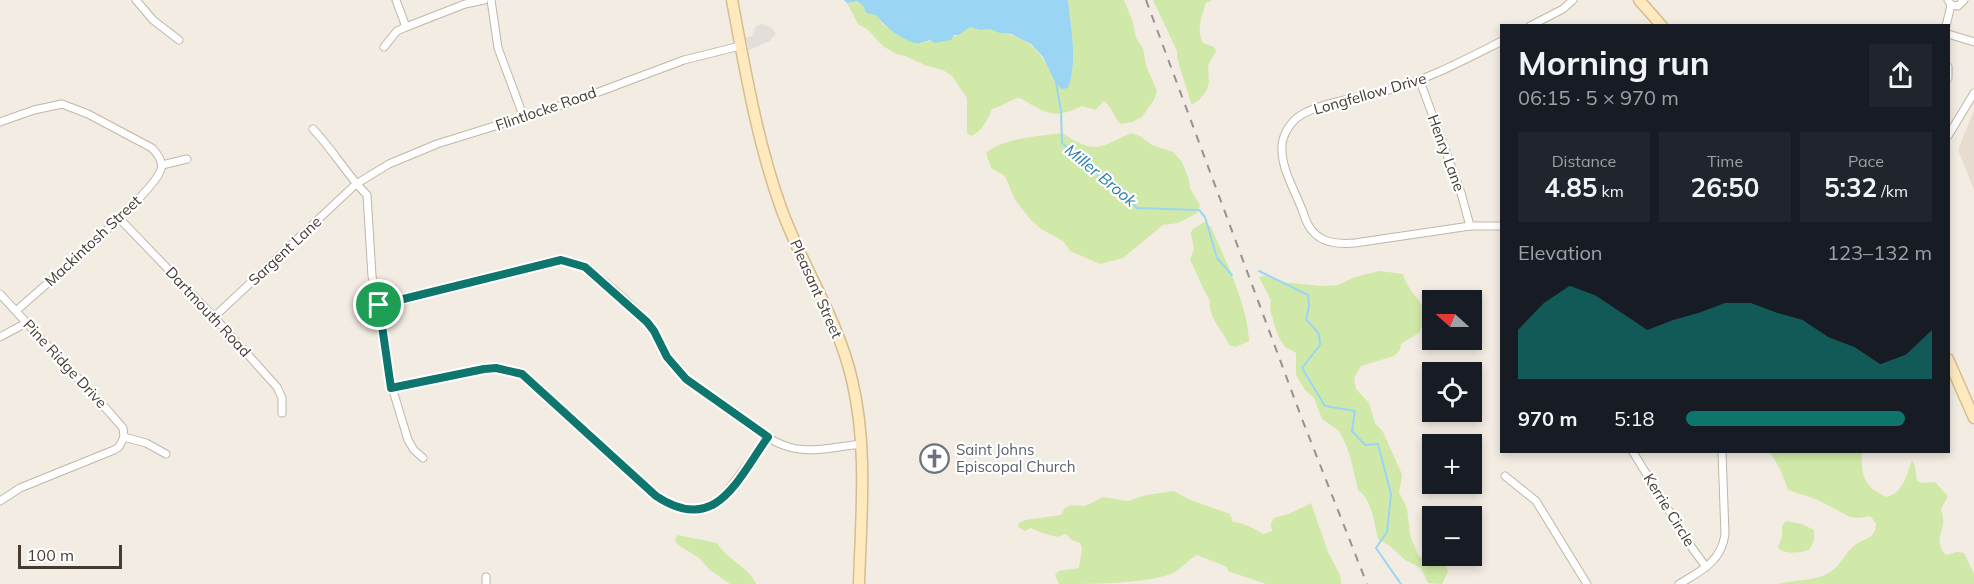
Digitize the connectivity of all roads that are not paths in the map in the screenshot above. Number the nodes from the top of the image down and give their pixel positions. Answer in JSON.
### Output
{"nodes":[{"id":1,"x":135,"y":0,"type":"edge"},
{"id":2,"x":396,"y":0,"type":"edge"},
{"id":3,"x":484,"y":0,"type":"edge"},
{"id":4,"x":491,"y":0,"type":"edge"},
{"id":5,"x":732,"y":0,"type":"edge"},
{"id":6,"x":1573,"y":0,"type":"edge"},
{"id":7,"x":1639,"y":0,"type":"edge"},
{"id":8,"x":1964,"y":0,"type":"edge"},
{"id":9,"x":1949,"y":3,"type":"edge"},
{"id":10,"x":1534,"y":24,"type":"edge"},
{"id":11,"x":1660,"y":24,"type":"edge"},
{"id":12,"x":1946,"y":24,"type":"edge"},
{"id":13,"x":406,"y":27,"type":"junction"},
{"id":14,"x":1950,"y":35,"type":"edge"},
{"id":15,"x":179,"y":40,"type":"dead end"},
{"id":16,"x":1500,"y":41,"type":"edge"},
{"id":17,"x":1974,"y":42,"type":"edge"},
{"id":18,"x":740,"y":45,"type":"junction"},
{"id":19,"x":384,"y":47,"type":"dead end"},
{"id":20,"x":1419,"y":81,"type":"junction"},
{"id":21,"x":1974,"y":93,"type":"edge"},
{"id":22,"x":524,"y":118,"type":"junction"},
{"id":23,"x":0,"y":123,"type":"edge"},
{"id":24,"x":313,"y":129,"type":"dead end"},
{"id":25,"x":1950,"y":133,"type":"edge"},
{"id":26,"x":187,"y":159,"type":"dead end"},
{"id":27,"x":162,"y":165,"type":"junction"},
{"id":28,"x":356,"y":184,"type":"junction"},
{"id":29,"x":119,"y":218,"type":"junction"},
{"id":30,"x":1470,"y":226,"type":"junction"},
{"id":31,"x":1500,"y":226,"type":"edge"},
{"id":32,"x":0,"y":294,"type":"edge"},
{"id":33,"x":379,"y":305,"type":"junction"},
{"id":34,"x":16,"y":311,"type":"junction"},
{"id":35,"x":214,"y":317,"type":"junction"},
{"id":36,"x":26,"y":323,"type":"junction"},
{"id":37,"x":0,"y":337,"type":"edge"},
{"id":38,"x":1950,"y":364,"type":"edge"},
{"id":39,"x":391,"y":388,"type":"junction"},
{"id":40,"x":282,"y":413,"type":"dead end"},
{"id":41,"x":1974,"y":418,"type":"edge"},
{"id":42,"x":768,"y":437,"type":"junction"},
{"id":43,"x":124,"y":438,"type":"junction"},
{"id":44,"x":862,"y":444,"type":"junction"},
{"id":45,"x":1634,"y":453,"type":"edge"},
{"id":46,"x":1722,"y":453,"type":"edge"},
{"id":47,"x":166,"y":454,"type":"dead end"},
{"id":48,"x":423,"y":458,"type":"dead end"},
{"id":49,"x":1505,"y":476,"type":"dead end"},
{"id":50,"x":0,"y":501,"type":"edge"},
{"id":51,"x":1707,"y":567,"type":"junction"},
{"id":52,"x":859,"y":584,"type":"edge"},
{"id":53,"x":1587,"y":584,"type":"edge"},
{"id":54,"x":1679,"y":584,"type":"edge"}],
"edges":[{"from":1,"to":15,"type":"street"},
{"from":2,"to":13,"type":"street"},
{"from":3,"to":13,"type":"street"},
{"from":4,"to":22,"type":"street"},
{"from":5,"to":18,"type":"street","name":"Pleasant Street"},
{"from":6,"to":10,"type":"street"},
{"from":7,"to":11,"type":"street"},
{"from":8,"to":9,"type":"street"},
{"from":9,"to":12,"type":"street"},
{"from":13,"to":19,"type":"street"},
{"from":14,"to":17,"type":"street"},
{"from":16,"to":20,"type":"street","name":"Longfellow Drive"},
{"from":18,"to":22,"type":"street","name":"Flintlocke Road"},
{"from":18,"to":44,"type":"street","name":"Pleasant Street"},
{"from":20,"to":30,"type":"street","name":"Henry Lane"},
{"from":20,"to":30,"type":"street","name":"Longfellow Drive"},
{"from":21,"to":25,"type":"street"},
{"from":22,"to":28,"type":"street","name":"Flintlocke Road"},
{"from":23,"to":27,"type":"street"},
{"from":24,"to":28,"type":"street"},
{"from":26,"to":27,"type":"street"},
{"from":27,"to":29,"type":"street","name":"Mackintosh Street"},
{"from":28,"to":33,"type":"street"},
{"from":28,"to":35,"type":"street","name":"Sargent Lane"},
{"from":29,"to":34,"type":"street","name":"Mackintosh Street"},
{"from":29,"to":35,"type":"street","name":"Dartmouth Road"},
{"from":30,"to":31,"type":"street","name":"Longfellow Drive"},
{"from":32,"to":34,"type":"street","name":"Pine Ridge Drive"},
{"from":33,"to":39,"type":"street"},
{"from":33,"to":42,"type":"street"},
{"from":34,"to":36,"type":"street","name":"Pine Ridge Drive"},
{"from":35,"to":40,"type":"street","name":"Dartmouth Road"},
{"from":36,"to":37,"type":"street"},
{"from":36,"to":43,"type":"street","name":"Pine Ridge Drive"},
{"from":38,"to":41,"type":"street"},
{"from":39,"to":42,"type":"street"},
{"from":39,"to":48,"type":"street"},
{"from":42,"to":44,"type":"street"},
{"from":43,"to":47,"type":"street"},
{"from":43,"to":50,"type":"street"},
{"from":44,"to":52,"type":"street","name":"Pleasant Street"},
{"from":45,"to":51,"type":"street","name":"Kerrie Circle"},
{"from":46,"to":51,"type":"street"},
{"from":49,"to":53,"type":"street"},
{"from":51,"to":54,"type":"street"}]}
